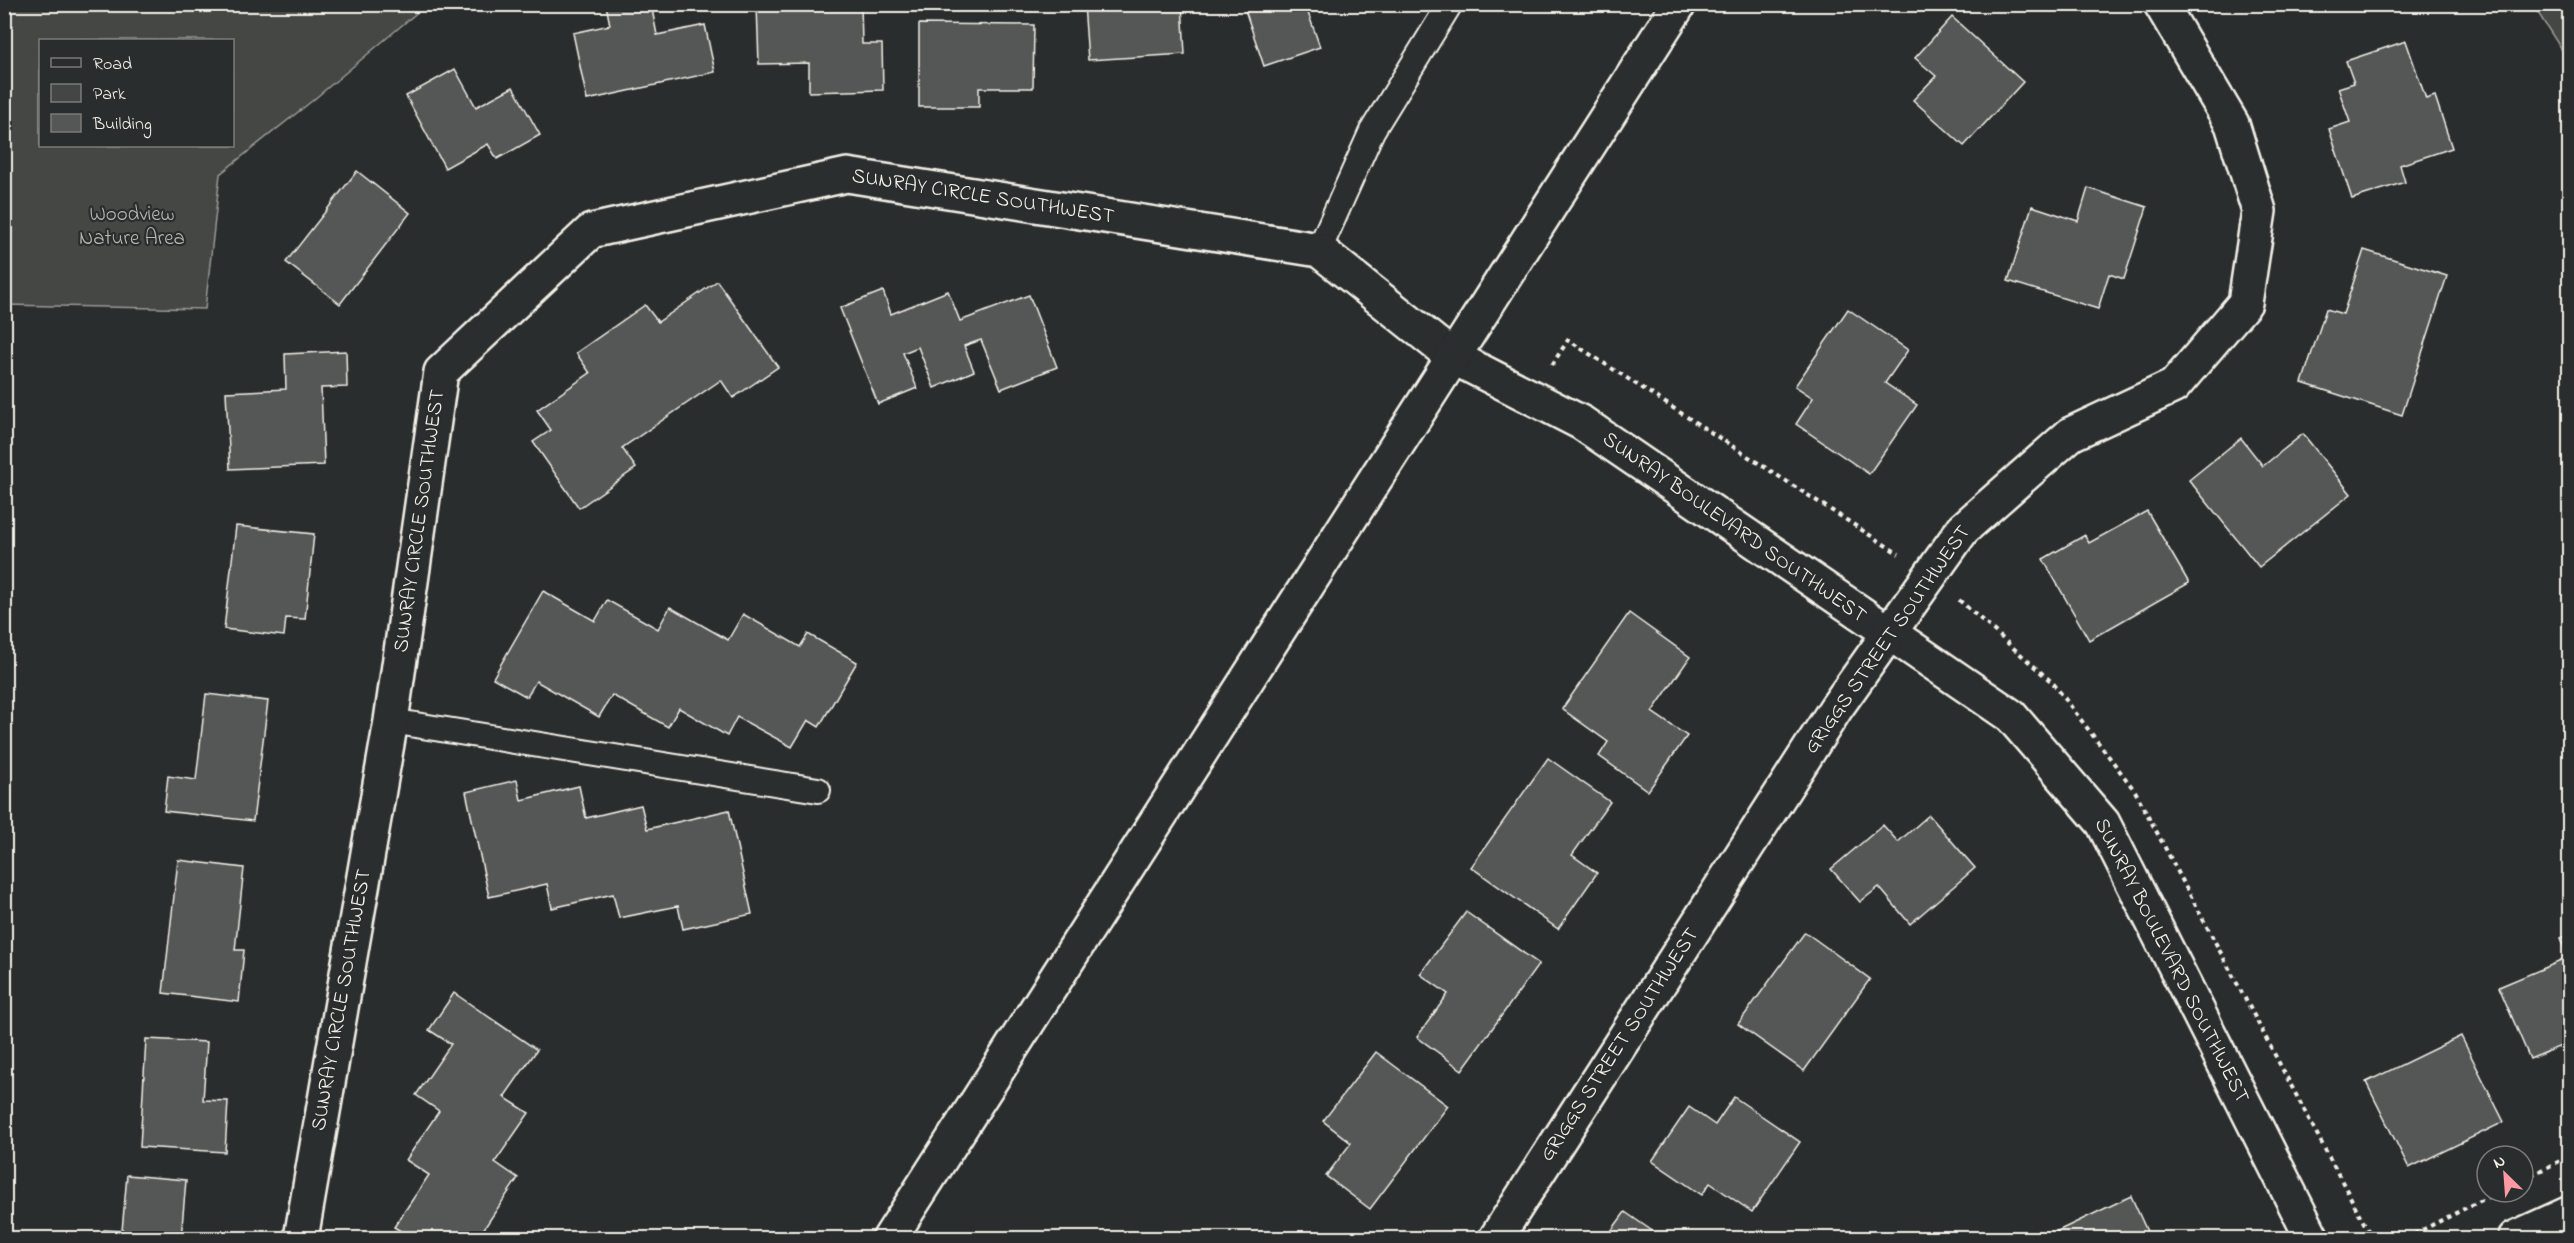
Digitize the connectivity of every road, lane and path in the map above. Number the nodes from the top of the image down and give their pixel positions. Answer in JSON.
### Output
{"nodes":[{"id":1,"x":1450,"y":4,"type":"edge"},
{"id":2,"x":1679,"y":4,"type":"edge"},
{"id":3,"x":2161,"y":4,"type":"edge"},
{"id":4,"x":1319,"y":250,"type":"junction"},
{"id":5,"x":1453,"y":357,"type":"junction"},
{"id":6,"x":1887,"y":634,"type":"junction"},
{"id":7,"x":391,"y":721,"type":"junction"},
{"id":8,"x":818,"y":790,"type":"dead end"},
{"id":9,"x":2570,"y":1156,"type":"edge"},
{"id":10,"x":2535,"y":1173,"type":"edge"},
{"id":11,"x":2475,"y":1204,"type":"edge"},
{"id":12,"x":2570,"y":1213,"type":"edge"},
{"id":13,"x":301,"y":1239,"type":"edge"},
{"id":14,"x":890,"y":1239,"type":"edge"},
{"id":15,"x":1496,"y":1239,"type":"edge"},
{"id":16,"x":2312,"y":1239,"type":"edge"},
{"id":17,"x":2406,"y":1239,"type":"edge"},
{"id":18,"x":2515,"y":1239,"type":"edge"}],
"edges":[{"from":1,"to":4,"type":"lane"},
{"from":2,"to":5,"type":"street"},
{"from":3,"to":6,"type":"street","name":"GRIGGS STREET SOUTHWEST"},
{"from":4,"to":5,"type":"street","name":"SUNRAY CIRCLE SOUTHWEST"},
{"from":4,"to":7,"type":"street","name":"SUNRAY CIRCLE SOUTHWEST"},
{"from":5,"to":6,"type":"street","name":"SUNRAY BOULEVARD SOUTHWEST"},
{"from":5,"to":14,"type":"street"},
{"from":6,"to":15,"type":"street","name":"GRIGGS STREET SOUTHWEST"},
{"from":6,"to":16,"type":"street","name":"SUNRAY BOULEVARD SOUTHWEST"},
{"from":7,"to":8,"type":"lane"},
{"from":7,"to":13,"type":"street","name":"SUNRAY CIRCLE SOUTHWEST"},
{"from":9,"to":10,"type":"path"},
{"from":11,"to":17,"type":"path"},
{"from":12,"to":18,"type":"street"}]}
